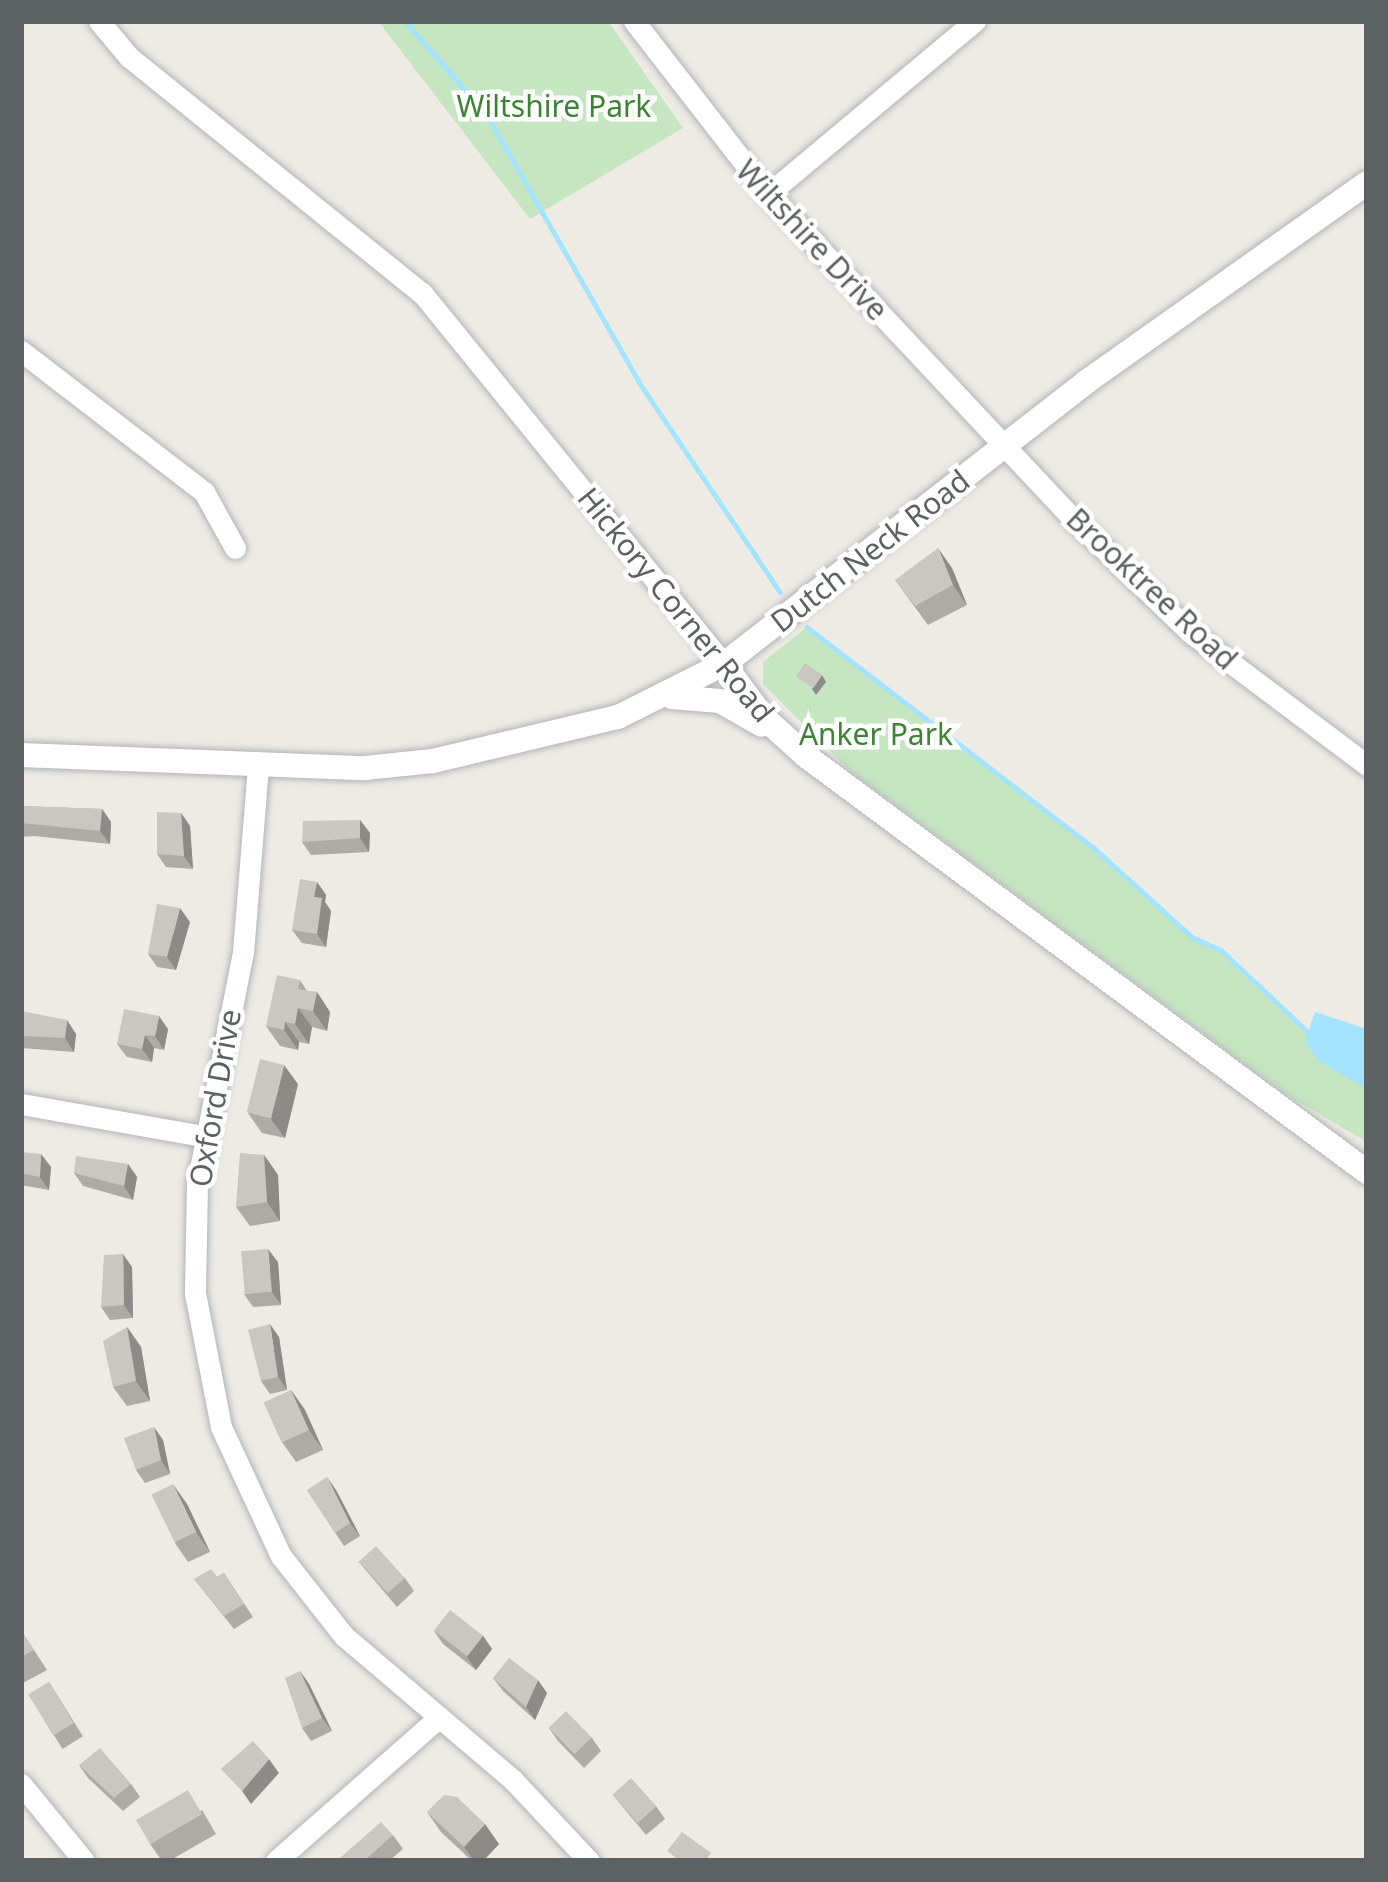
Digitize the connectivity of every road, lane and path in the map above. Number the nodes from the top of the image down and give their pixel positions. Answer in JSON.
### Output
{"nodes":[{"id":1,"x":99,"y":21,"type":"edge"},
{"id":2,"x":634,"y":21,"type":"edge"},
{"id":3,"x":974,"y":21,"type":"edge"},
{"id":4,"x":1367,"y":183,"type":"edge"},
{"id":5,"x":768,"y":194,"type":"junction"},
{"id":6,"x":21,"y":351,"type":"edge"},
{"id":7,"x":1006,"y":444,"type":"junction"},
{"id":8,"x":235,"y":548,"type":"dead end"},
{"id":9,"x":724,"y":664,"type":"junction"},
{"id":10,"x":664,"y":698,"type":"junction"},
{"id":11,"x":785,"y":739,"type":"junction"},
{"id":12,"x":21,"y":755,"type":"edge"},
{"id":13,"x":1367,"y":765,"type":"edge"},
{"id":14,"x":258,"y":766,"type":"junction"},
{"id":15,"x":21,"y":1104,"type":"edge"},
{"id":16,"x":203,"y":1136,"type":"junction"},
{"id":17,"x":1367,"y":1172,"type":"edge"},
{"id":18,"x":438,"y":1718,"type":"junction"},
{"id":19,"x":21,"y":1784,"type":"edge"},
{"id":20,"x":83,"y":1861,"type":"edge"},
{"id":21,"x":276,"y":1861,"type":"edge"},
{"id":22,"x":590,"y":1861,"type":"edge"}],
"edges":[{"from":1,"to":9,"type":"street","name":"Hickory Corner Road"},
{"from":2,"to":5,"type":"street","name":"Wiltshire Drive"},
{"from":3,"to":5,"type":"street"},
{"from":4,"to":7,"type":"street","name":"Dutch Neck Road"},
{"from":5,"to":7,"type":"street","name":"Wiltshire Drive"},
{"from":6,"to":8,"type":"street"},
{"from":7,"to":9,"type":"street","name":"Dutch Neck Road"},
{"from":7,"to":13,"type":"street","name":"Brooktree Road"},
{"from":9,"to":10,"type":"street","name":"Dutch Neck Road"},
{"from":9,"to":11,"type":"street","name":"Hickory Corner Road"},
{"from":10,"to":11,"type":"street"},
{"from":10,"to":14,"type":"street","name":"Dutch Neck Road"},
{"from":11,"to":17,"type":"street","name":"Hickory Corner Road"},
{"from":12,"to":14,"type":"street","name":"Dutch Neck Road"},
{"from":14,"to":16,"type":"street","name":"Oxford Drive"},
{"from":15,"to":16,"type":"street"},
{"from":16,"to":18,"type":"street","name":"Oxford Drive"},
{"from":18,"to":21,"type":"street"},
{"from":18,"to":22,"type":"street","name":"Oxford Drive"},
{"from":19,"to":20,"type":"street"}]}
